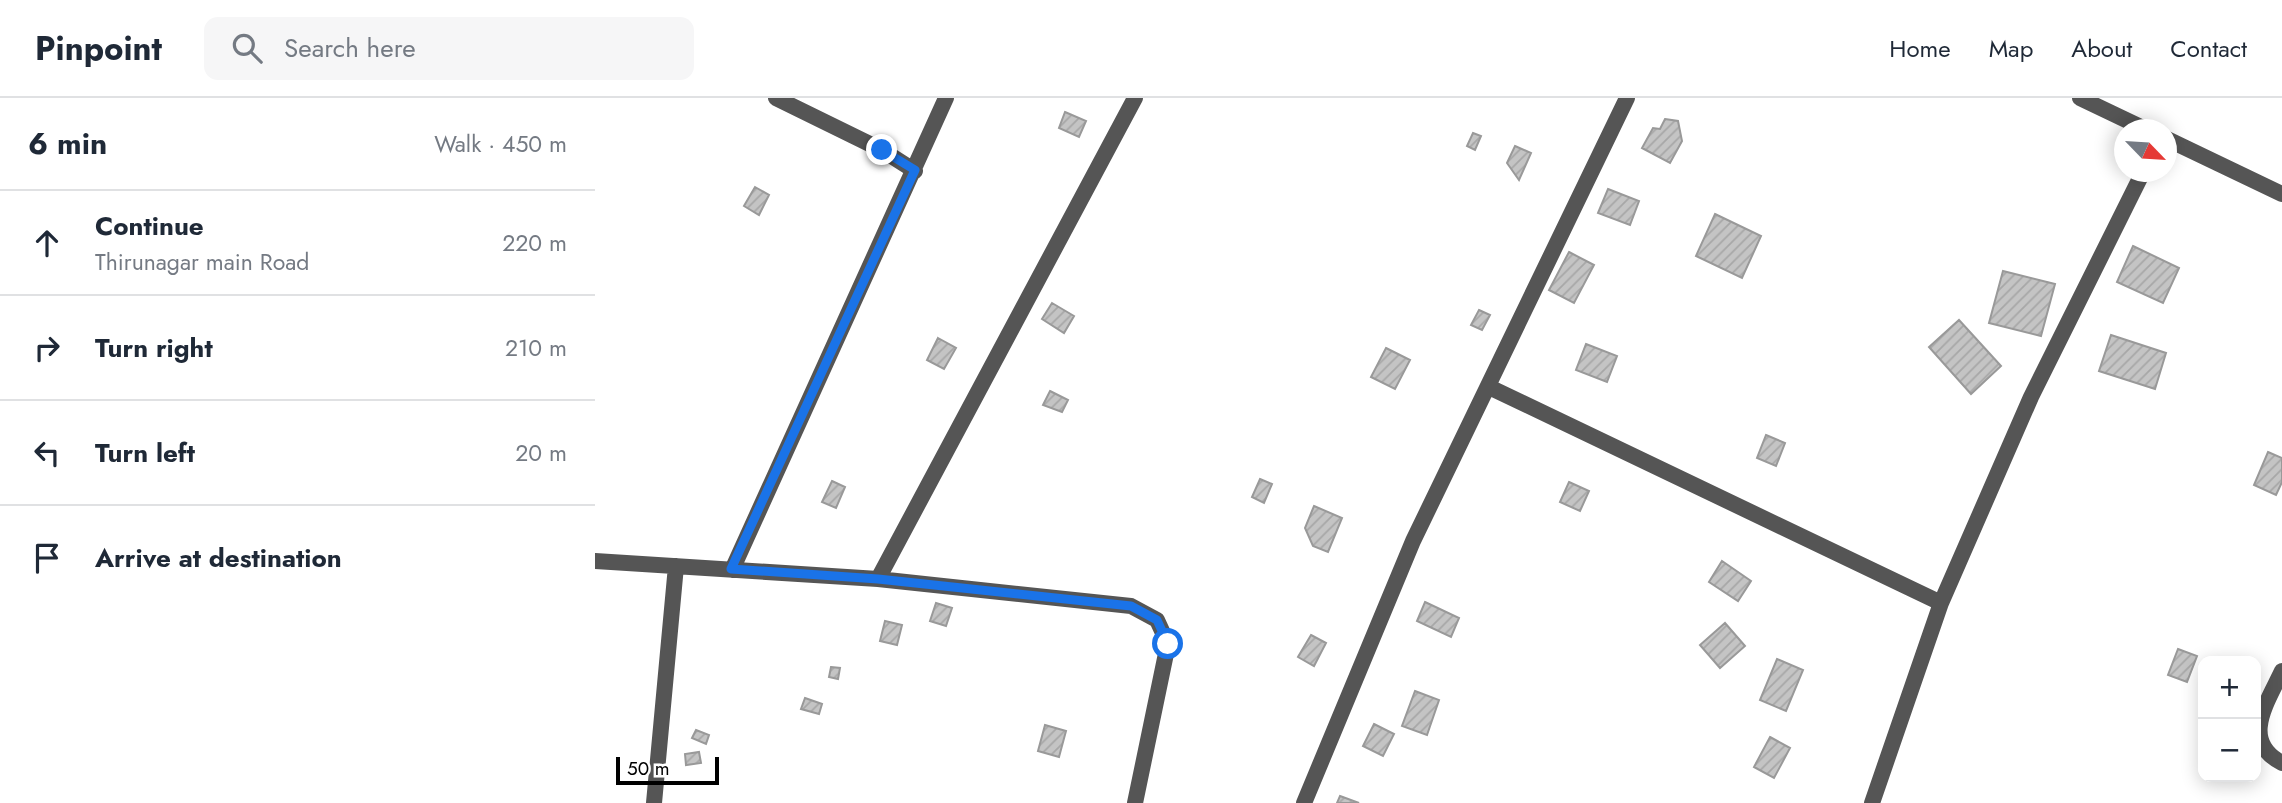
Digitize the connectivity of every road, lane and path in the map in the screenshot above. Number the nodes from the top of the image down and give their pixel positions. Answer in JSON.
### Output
{"nodes":[{"id":1,"x":776,"y":98,"type":"edge"},
{"id":2,"x":1135,"y":98,"type":"edge"},
{"id":3,"x":1627,"y":98,"type":"edge"},
{"id":4,"x":2080,"y":98,"type":"edge"},
{"id":5,"x":941,"y":100,"type":"edge"},
{"id":6,"x":2124,"y":119,"type":"edge"},
{"id":7,"x":2177,"y":144,"type":"edge"},
{"id":8,"x":915,"y":170,"type":"junction"},
{"id":9,"x":2138,"y":182,"type":"edge"},
{"id":10,"x":2282,"y":194,"type":"edge"},
{"id":11,"x":1489,"y":387,"type":"junction"},
{"id":12,"x":595,"y":561,"type":"edge"},
{"id":13,"x":676,"y":566,"type":"junction"},
{"id":14,"x":731,"y":569,"type":"junction"},
{"id":15,"x":878,"y":579,"type":"junction"},
{"id":16,"x":1941,"y":603,"type":"junction"},
{"id":17,"x":2282,"y":671,"type":"edge"},
{"id":18,"x":2282,"y":763,"type":"edge"},
{"id":19,"x":653,"y":803,"type":"edge"},
{"id":20,"x":1135,"y":803,"type":"edge"},
{"id":21,"x":1304,"y":803,"type":"edge"},
{"id":22,"x":1872,"y":803,"type":"edge"}],
"edges":[{"from":1,"to":8,"type":"street"},
{"from":2,"to":15,"type":"street"},
{"from":3,"to":11,"type":"street"},
{"from":4,"to":6,"type":"street"},
{"from":5,"to":8,"type":"street"},
{"from":7,"to":10,"type":"street"},
{"from":8,"to":14,"type":"street"},
{"from":9,"to":16,"type":"street"},
{"from":11,"to":16,"type":"street"},
{"from":11,"to":21,"type":"street"},
{"from":12,"to":13,"type":"street"},
{"from":13,"to":14,"type":"street"},
{"from":13,"to":19,"type":"street"},
{"from":14,"to":15,"type":"street"},
{"from":15,"to":20,"type":"street"},
{"from":16,"to":22,"type":"street"},
{"from":17,"to":18,"type":"street"}]}
